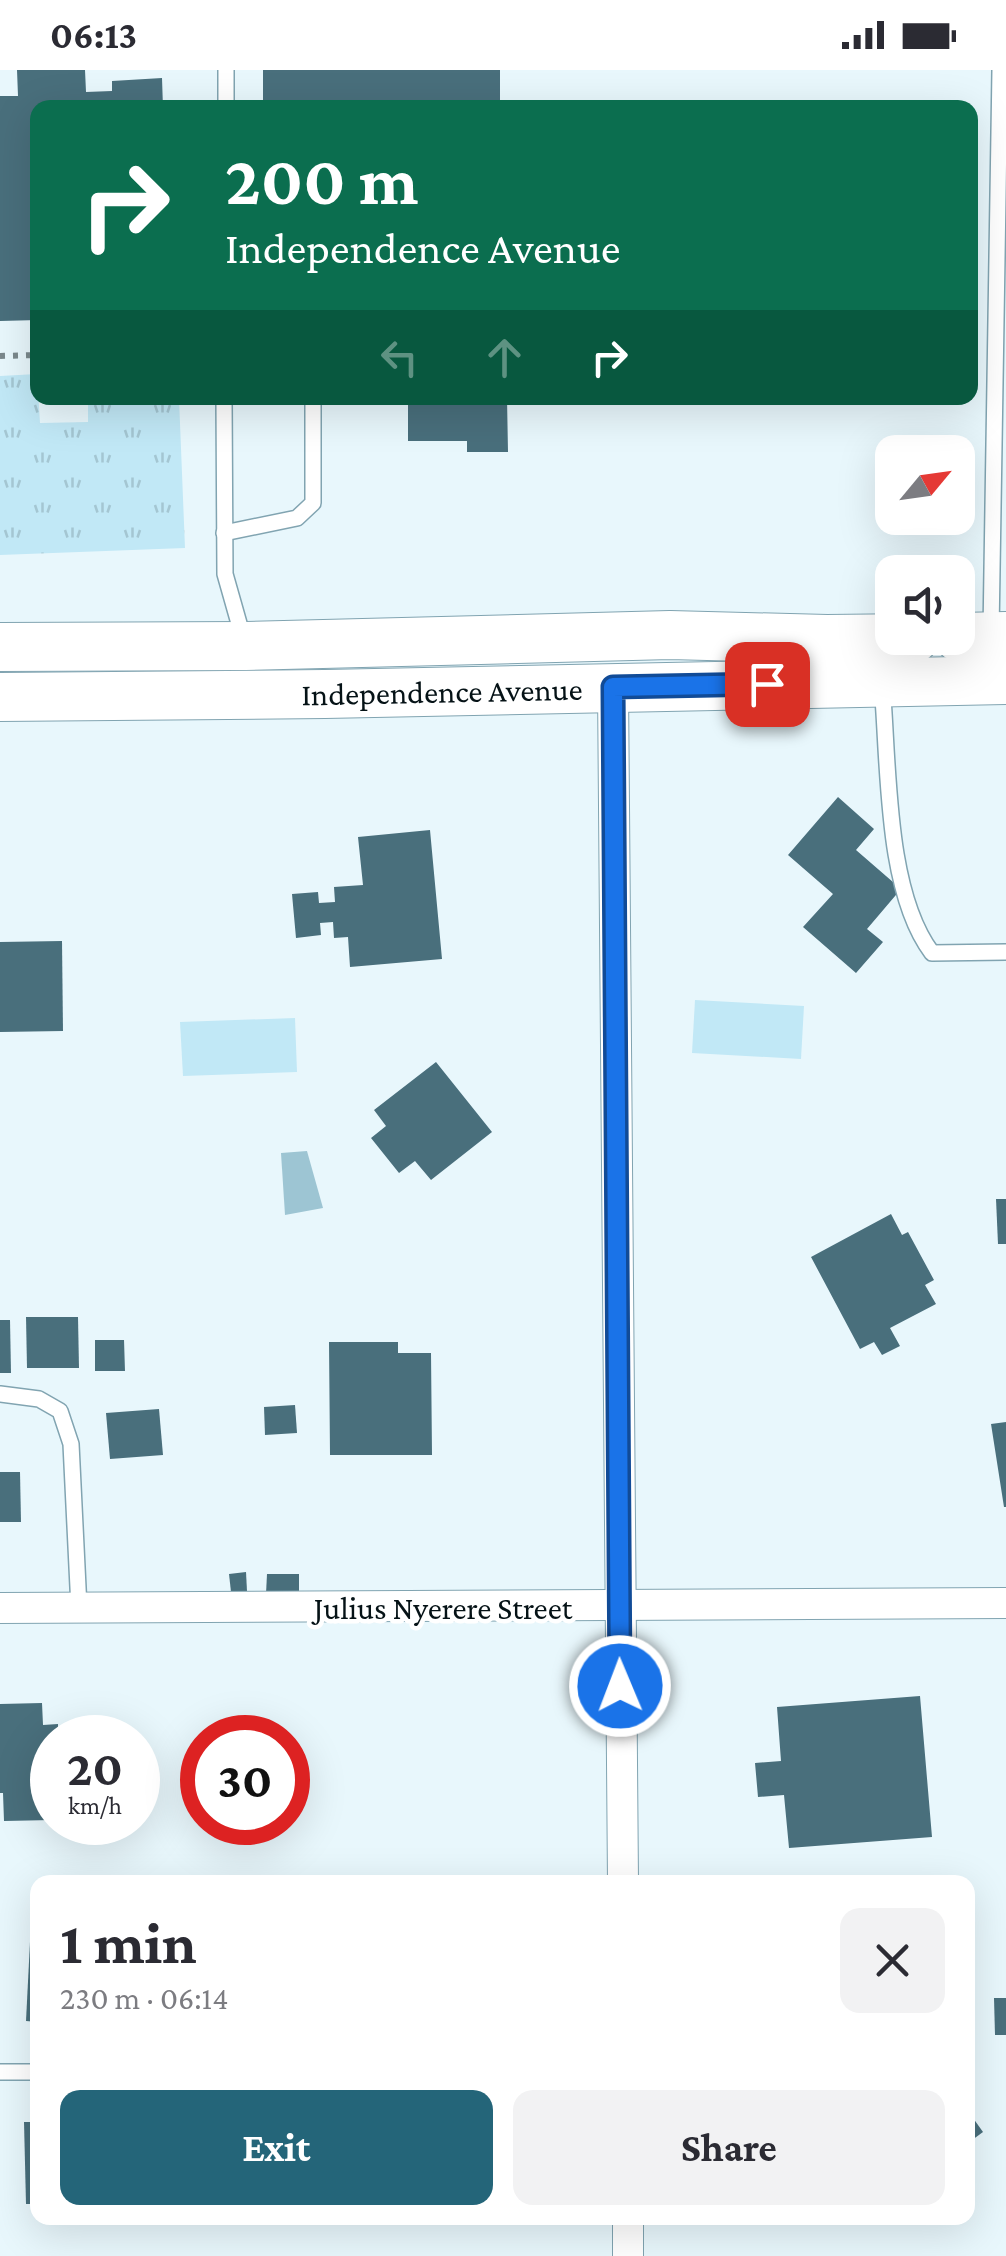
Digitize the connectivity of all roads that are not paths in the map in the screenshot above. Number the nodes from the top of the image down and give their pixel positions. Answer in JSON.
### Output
{"nodes":[{"id":1,"x":226,"y":70,"type":"edge"},
{"id":2,"x":1000,"y":70,"type":"edge"},
{"id":3,"x":226,"y":100,"type":"edge"},
{"id":4,"x":1003,"y":117,"type":"edge"},
{"id":5,"x":224,"y":405,"type":"edge"},
{"id":6,"x":314,"y":405,"type":"edge"},
{"id":7,"x":224,"y":533,"type":"junction"},
{"id":8,"x":875,"y":638,"type":"edge"},
{"id":9,"x":246,"y":646,"type":"junction"},
{"id":10,"x":0,"y":647,"type":"edge"},
{"id":11,"x":990,"y":647,"type":"edge"},
{"id":12,"x":882,"y":681,"type":"junction"},
{"id":13,"x":613,"y":687,"type":"junction"},
{"id":14,"x":0,"y":696,"type":"edge"},
{"id":15,"x":1006,"y":952,"type":"edge"},
{"id":16,"x":0,"y":1394,"type":"edge"},
{"id":17,"x":1006,"y":1603,"type":"edge"},
{"id":18,"x":619,"y":1607,"type":"junction"},
{"id":19,"x":0,"y":1608,"type":"edge"},
{"id":20,"x":79,"y":1608,"type":"junction"},
{"id":21,"x":623,"y":1875,"type":"edge"},
{"id":22,"x":0,"y":2072,"type":"edge"},
{"id":23,"x":30,"y":2072,"type":"edge"},
{"id":24,"x":628,"y":2225,"type":"edge"},
{"id":25,"x":628,"y":2256,"type":"edge"}],
"edges":[{"from":1,"to":3,"type":"lane"},
{"from":2,"to":4,"type":"lane"},
{"from":4,"to":11,"type":"lane"},
{"from":5,"to":7,"type":"lane"},
{"from":6,"to":7,"type":"lane"},
{"from":7,"to":9,"type":"lane"},
{"from":8,"to":9,"type":"main road","name":"Independence Avenue"},
{"from":9,"to":10,"type":"main road","name":"Independence Avenue"},
{"from":11,"to":12,"type":"main road","name":"Independence Avenue"},
{"from":12,"to":13,"type":"main road","name":"Independence Avenue"},
{"from":12,"to":15,"type":"lane"},
{"from":13,"to":14,"type":"main road","name":"Independence Avenue"},
{"from":13,"to":18,"type":"street"},
{"from":16,"to":20,"type":"lane"},
{"from":17,"to":18,"type":"street","name":"Julius Nyerere Street"},
{"from":18,"to":20,"type":"street","name":"Julius Nyerere Street"},
{"from":18,"to":21,"type":"street"},
{"from":19,"to":20,"type":"street","name":"Julius Nyerere Street"},
{"from":22,"to":23,"type":"lane"},
{"from":24,"to":25,"type":"street"}]}
